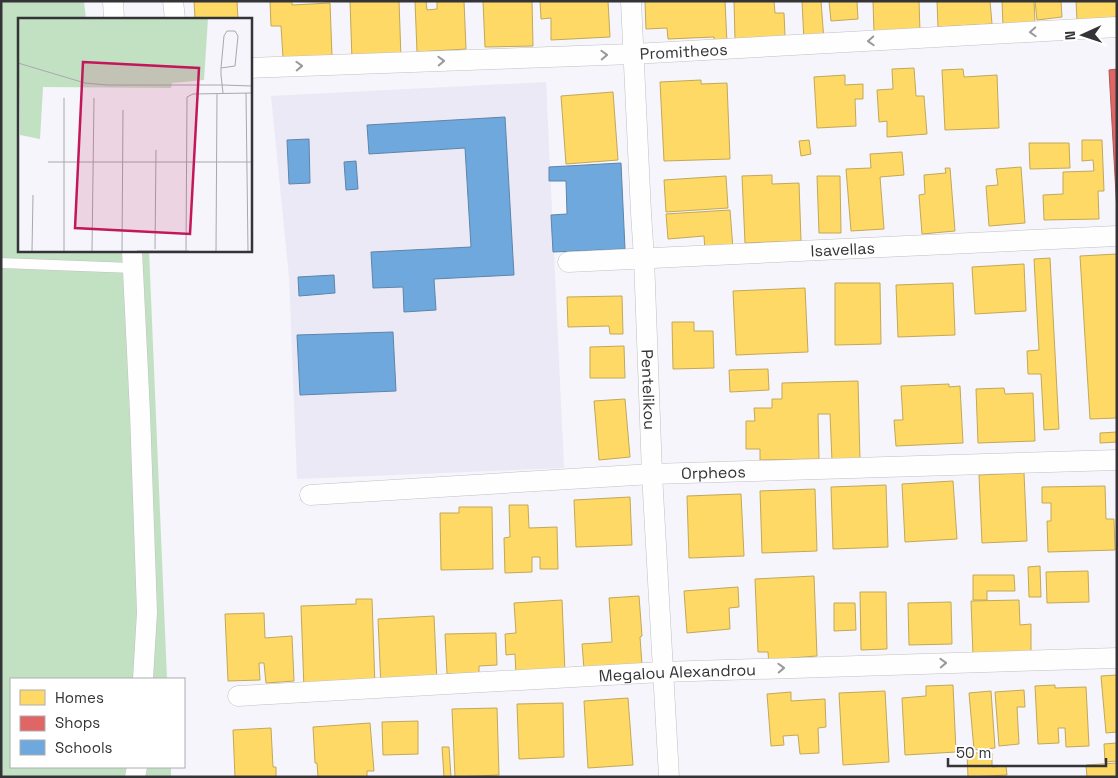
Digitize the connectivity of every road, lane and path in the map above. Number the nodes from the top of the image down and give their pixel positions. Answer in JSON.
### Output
{"nodes":[{"id":1,"x":112,"y":1,"type":"edge"},
{"id":2,"x":173,"y":1,"type":"edge"},
{"id":3,"x":631,"y":1,"type":"edge"},
{"id":4,"x":114,"y":18,"type":"edge"},
{"id":5,"x":175,"y":18,"type":"edge"},
{"id":6,"x":1117,"y":27,"type":"edge"},
{"id":7,"x":634,"y":54,"type":"junction"},
{"id":8,"x":251,"y":68,"type":"edge"},
{"id":9,"x":1117,"y":236,"type":"edge"},
{"id":10,"x":644,"y":258,"type":"junction"},
{"id":11,"x":133,"y":259,"type":"edge"},
{"id":12,"x":568,"y":262,"type":"dead end"},
{"id":13,"x":1,"y":263,"type":"edge"},
{"id":14,"x":1117,"y":460,"type":"edge"},
{"id":15,"x":652,"y":474,"type":"junction"},
{"id":16,"x":310,"y":495,"type":"dead end"},
{"id":17,"x":1117,"y":658,"type":"edge"},
{"id":18,"x":662,"y":672,"type":"junction"},
{"id":19,"x":143,"y":678,"type":"edge"},
{"id":20,"x":238,"y":696,"type":"dead end"},
{"id":21,"x":669,"y":777,"type":"edge"}],
"edges":[{"from":1,"to":4,"type":"street"},
{"from":2,"to":5,"type":"street"},
{"from":3,"to":7,"type":"street","name":"Pentelikou"},
{"from":6,"to":7,"type":"street","name":"Promitheos","one_way":true},
{"from":8,"to":7,"type":"street","name":"Promitheos","one_way":true},
{"from":7,"to":10,"type":"street","name":"Pentelikou"},
{"from":9,"to":10,"type":"street","name":"Isavellas"},
{"from":10,"to":12,"type":"street","name":"Isavellas"},
{"from":10,"to":15,"type":"street","name":"Pentelikou"},
{"from":11,"to":13,"type":"lane"},
{"from":11,"to":19,"type":"street"},
{"from":14,"to":15,"type":"street","name":"Orpheos"},
{"from":15,"to":16,"type":"street","name":"Orpheos"},
{"from":15,"to":18,"type":"street","name":"Pentelikou"},
{"from":18,"to":17,"type":"street","name":"Megalou Alexandrou","one_way":true},
{"from":18,"to":20,"type":"street","name":"Megalou Alexandrou"},
{"from":18,"to":21,"type":"street","name":"Pentelikou"}]}
